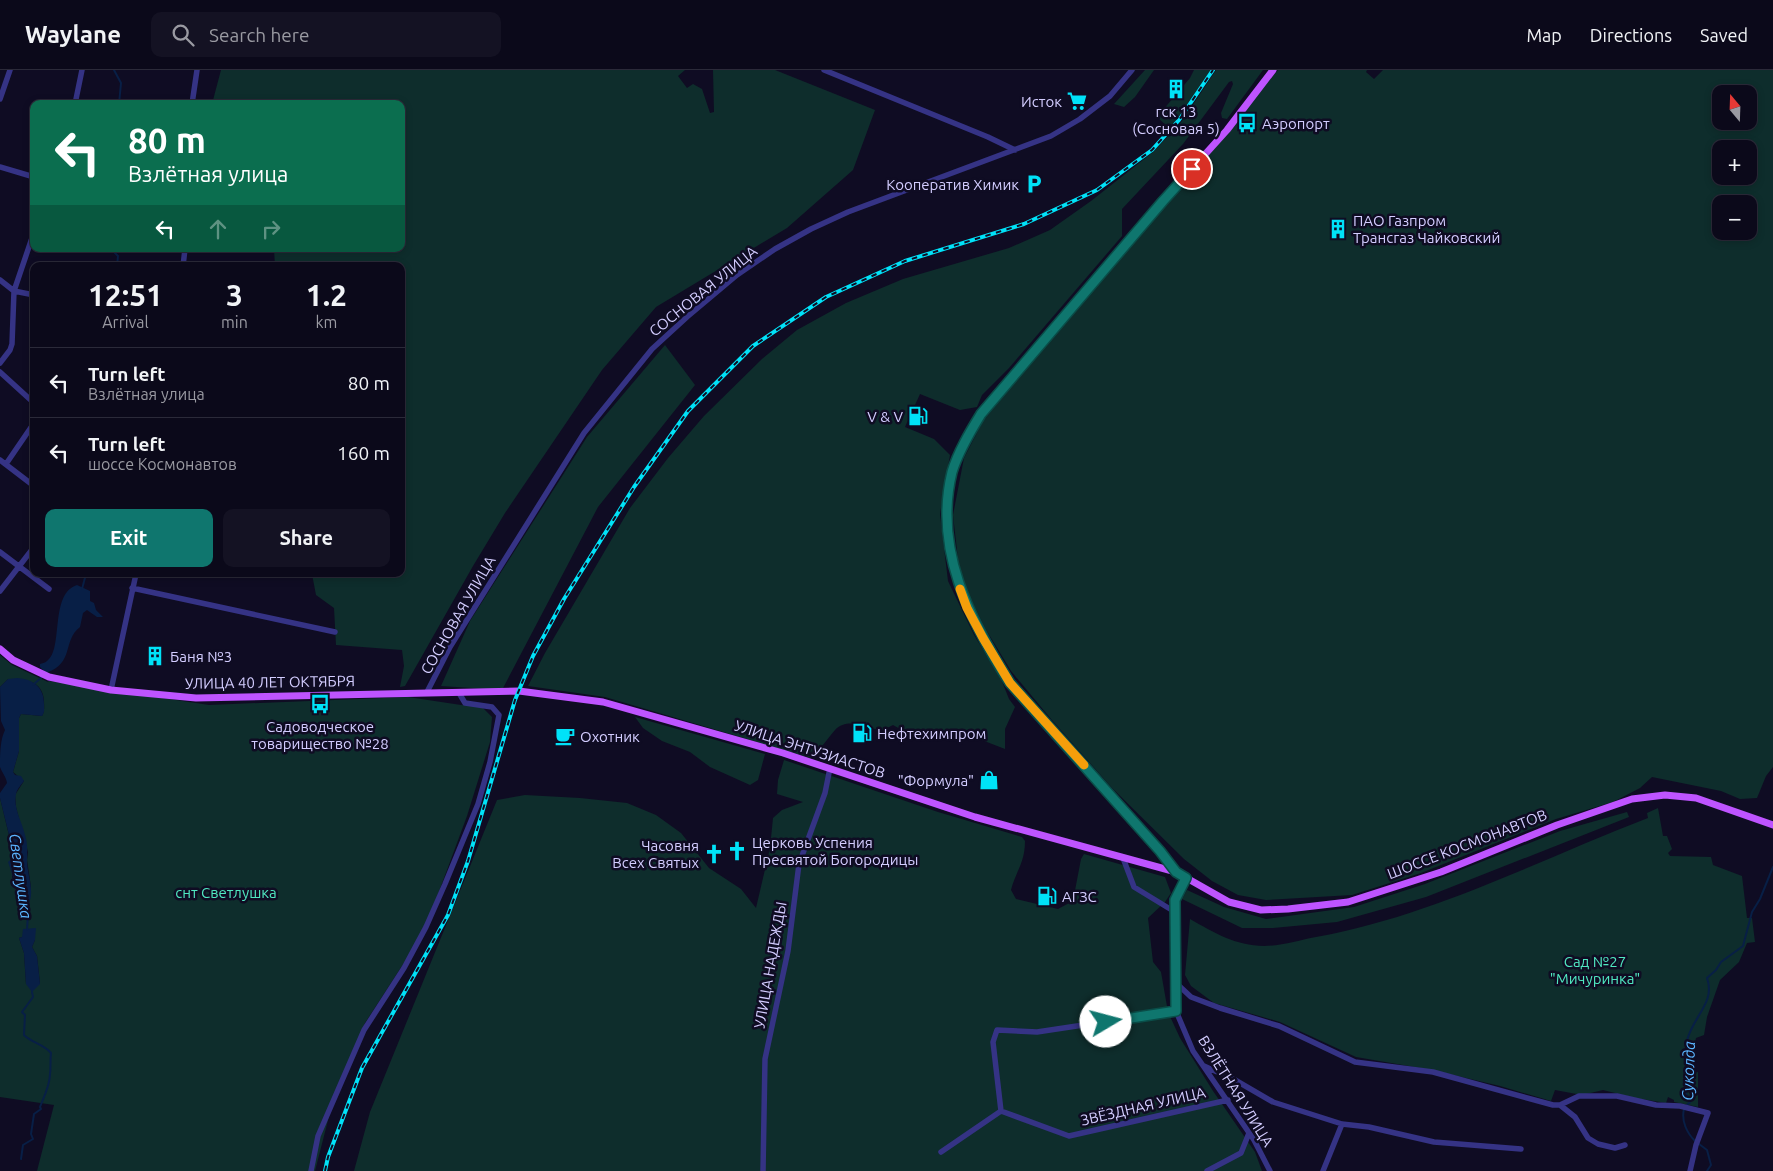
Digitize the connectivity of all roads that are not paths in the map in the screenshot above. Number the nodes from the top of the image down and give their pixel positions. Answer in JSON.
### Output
{"nodes":[{"id":1,"x":10,"y":70,"type":"edge"},
{"id":2,"x":82,"y":70,"type":"edge"},
{"id":3,"x":197,"y":70,"type":"edge"},
{"id":4,"x":824,"y":70,"type":"edge"},
{"id":5,"x":1132,"y":70,"type":"edge"},
{"id":6,"x":1273,"y":70,"type":"edge"},
{"id":7,"x":0,"y":99,"type":"edge"},
{"id":8,"x":75,"y":100,"type":"edge"},
{"id":9,"x":193,"y":100,"type":"edge"},
{"id":10,"x":1015,"y":150,"type":"junction"},
{"id":11,"x":0,"y":167,"type":"edge"},
{"id":12,"x":30,"y":176,"type":"edge"},
{"id":13,"x":30,"y":244,"type":"edge"},
{"id":14,"x":0,"y":280,"type":"edge"},
{"id":15,"x":14,"y":291,"type":"junction"},
{"id":16,"x":30,"y":294,"type":"edge"},
{"id":17,"x":0,"y":363,"type":"edge"},
{"id":18,"x":0,"y":372,"type":"edge"},
{"id":19,"x":30,"y":399,"type":"edge"},
{"id":20,"x":30,"y":428,"type":"edge"},
{"id":21,"x":0,"y":460,"type":"edge"},
{"id":22,"x":6,"y":464,"type":"junction"},
{"id":23,"x":30,"y":483,"type":"edge"},
{"id":24,"x":0,"y":552,"type":"edge"},
{"id":25,"x":30,"y":552,"type":"edge"},
{"id":26,"x":18,"y":567,"type":"junction"},
{"id":27,"x":30,"y":576,"type":"edge"},
{"id":28,"x":32,"y":577,"type":"edge"},
{"id":29,"x":135,"y":577,"type":"edge"},
{"id":30,"x":132,"y":588,"type":"junction"},
{"id":31,"x":49,"y":589,"type":"dead end"},
{"id":32,"x":0,"y":591,"type":"edge"},
{"id":33,"x":335,"y":632,"type":"dead end"},
{"id":34,"x":0,"y":649,"type":"edge"},
{"id":35,"x":111,"y":690,"type":"junction"},
{"id":36,"x":519,"y":691,"type":"joint"},
{"id":37,"x":428,"y":692,"type":"junction"},
{"id":38,"x":459,"y":693,"type":"junction"},
{"id":39,"x":830,"y":768,"type":"junction"},
{"id":40,"x":1773,"y":825,"type":"edge"},
{"id":41,"x":1123,"y":858,"type":"junction"},
{"id":42,"x":1176,"y":872,"type":"junction"},
{"id":43,"x":1186,"y":878,"type":"junction"},
{"id":44,"x":1175,"y":912,"type":"junction"},
{"id":45,"x":1175,"y":982,"type":"junction"},
{"id":46,"x":1176,"y":1011,"type":"junction"},
{"id":47,"x":1204,"y":1066,"type":"junction"},
{"id":48,"x":1228,"y":1100,"type":"junction"},
{"id":49,"x":1560,"y":1105,"type":"junction"},
{"id":50,"x":1001,"y":1111,"type":"junction"},
{"id":51,"x":1342,"y":1124,"type":"junction"},
{"id":52,"x":1250,"y":1133,"type":"junction"},
{"id":53,"x":1625,"y":1145,"type":"dead end"},
{"id":54,"x":1521,"y":1149,"type":"dead end"},
{"id":55,"x":941,"y":1152,"type":"dead end"},
{"id":56,"x":311,"y":1171,"type":"edge"},
{"id":57,"x":763,"y":1171,"type":"edge"},
{"id":58,"x":1207,"y":1171,"type":"edge"},
{"id":59,"x":1270,"y":1171,"type":"edge"},
{"id":60,"x":1323,"y":1171,"type":"edge"},
{"id":61,"x":1690,"y":1171,"type":"edge"}],
"edges":[{"from":1,"to":7,"type":"street"},
{"from":2,"to":8,"type":"street"},
{"from":3,"to":9,"type":"street"},
{"from":4,"to":10,"type":"street"},
{"from":5,"to":10,"type":"street","name":"СОСНОВАЯ УЛИЦА"},
{"from":6,"to":42,"type":"main road","name":"ШОССЕ КОСМОНАВТОВ"},
{"from":10,"to":37,"type":"street","name":"СОСНОВАЯ УЛИЦА"},
{"from":11,"to":12,"type":"street"},
{"from":13,"to":15,"type":"street"},
{"from":14,"to":15,"type":"street"},
{"from":15,"to":16,"type":"street"},
{"from":15,"to":17,"type":"street"},
{"from":18,"to":19,"type":"street"},
{"from":20,"to":22,"type":"street"},
{"from":21,"to":22,"type":"street"},
{"from":22,"to":23,"type":"street"},
{"from":24,"to":26,"type":"street"},
{"from":25,"to":26,"type":"street"},
{"from":26,"to":27,"type":"street"},
{"from":26,"to":32,"type":"street"},
{"from":28,"to":31,"type":"street"},
{"from":29,"to":30,"type":"street"},
{"from":30,"to":33,"type":"street"},
{"from":30,"to":35,"type":"street"},
{"from":34,"to":35,"type":"main road","name":"УЛИЦА 40 ЛЕТ ОКТЯБРЯ"},
{"from":35,"to":37,"type":"main road","name":"УЛИЦА 40 ЛЕТ ОКТЯБРЯ"},
{"from":36,"to":38,"type":"main road","name":"УЛИЦА 40 ЛЕТ ОКТЯБРЯ"},
{"from":36,"to":39,"type":"main road","name":"УЛИЦА ЭНТУЗИАСТОВ"},
{"from":37,"to":38,"type":"main road","name":"УЛИЦА 40 ЛЕТ ОКТЯБРЯ"},
{"from":38,"to":56,"type":"street"},
{"from":39,"to":41,"type":"main road","name":"УЛИЦА ЭНТУЗИАСТОВ"},
{"from":39,"to":57,"type":"street","name":"УЛИЦА НАДЕЖДЫ"},
{"from":40,"to":43,"type":"main road","name":"ШОССЕ КОСМОНАВТОВ"},
{"from":41,"to":42,"type":"main road","name":"УЛИЦА ЭНТУЗИАСТОВ"},
{"from":41,"to":44,"type":"street"},
{"from":42,"to":43,"type":"main road","name":"ШОССЕ КОСМОНАВТОВ"},
{"from":43,"to":44,"type":"street","name":"ВЗЛЁТНАЯ УЛИЦА"},
{"from":44,"to":45,"type":"street","name":"ВЗЛЁТНАЯ УЛИЦА"},
{"from":45,"to":46,"type":"street","name":"ВЗЛЁТНАЯ УЛИЦА"},
{"from":45,"to":49,"type":"street"},
{"from":46,"to":47,"type":"street","name":"ВЗЛЁТНАЯ УЛИЦА"},
{"from":46,"to":50,"type":"street"},
{"from":47,"to":48,"type":"street","name":"ВЗЛЁТНАЯ УЛИЦА"},
{"from":47,"to":51,"type":"street"},
{"from":48,"to":50,"type":"street","name":"ЗВЁЗДНАЯ УЛИЦА"},
{"from":48,"to":52,"type":"street","name":"ВЗЛЁТНАЯ УЛИЦА"},
{"from":49,"to":53,"type":"street"},
{"from":49,"to":61,"type":"street"},
{"from":50,"to":55,"type":"street"},
{"from":51,"to":54,"type":"street"},
{"from":51,"to":60,"type":"street"},
{"from":52,"to":58,"type":"street"},
{"from":52,"to":59,"type":"street","name":"ВЗЛЁТНАЯ УЛИЦА"}]}
